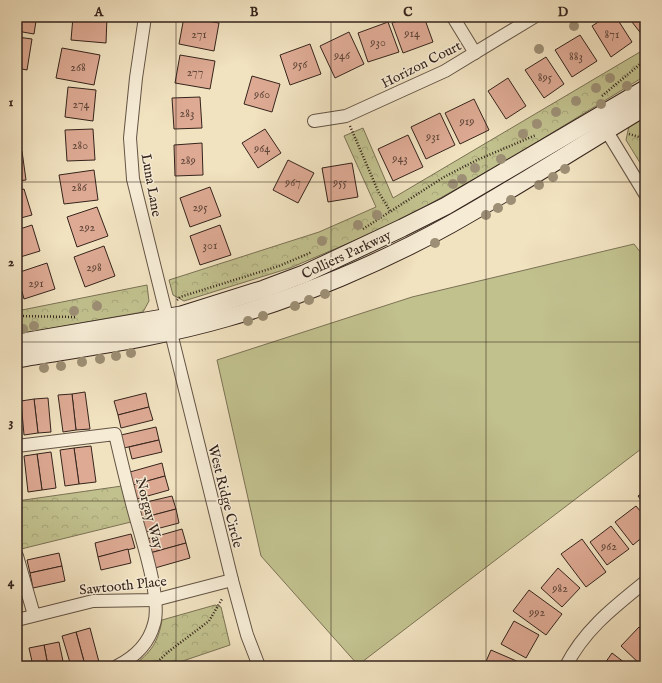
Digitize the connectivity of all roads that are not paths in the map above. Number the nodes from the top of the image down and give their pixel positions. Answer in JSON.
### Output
{"nodes":[{"id":1,"x":145,"y":17,"type":"edge"},
{"id":2,"x":453,"y":17,"type":"edge"},
{"id":3,"x":534,"y":17,"type":"edge"},
{"id":4,"x":475,"y":53,"type":"junction"},
{"id":5,"x":645,"y":89,"type":"edge"},
{"id":6,"x":645,"y":107,"type":"edge"},
{"id":7,"x":314,"y":121,"type":"dead end"},
{"id":8,"x":602,"y":124,"type":"junction"},
{"id":9,"x":645,"y":194,"type":"edge"},
{"id":10,"x":168,"y":325,"type":"junction"},
{"id":11,"x":17,"y":343,"type":"edge"},
{"id":12,"x":17,"y":359,"type":"edge"},
{"id":13,"x":17,"y":446,"type":"edge"},
{"id":14,"x":17,"y":556,"type":"edge"},
{"id":15,"x":232,"y":580,"type":"junction"},
{"id":16,"x":645,"y":582,"type":"edge"},
{"id":17,"x":155,"y":600,"type":"junction"},
{"id":18,"x":34,"y":615,"type":"junction"},
{"id":19,"x":17,"y":620,"type":"edge"},
{"id":20,"x":117,"y":666,"type":"edge"},
{"id":21,"x":259,"y":666,"type":"edge"},
{"id":22,"x":566,"y":666,"type":"edge"}],
"edges":[{"from":1,"to":10,"type":"street","name":"Luna Lane"},
{"from":2,"to":4,"type":"street"},
{"from":3,"to":4,"type":"street","name":"Horizon Court"},
{"from":4,"to":7,"type":"street","name":"Horizon Court"},
{"from":5,"to":8,"type":"street","name":"Colliers Parkway"},
{"from":6,"to":8,"type":"street","name":"Colliers Parkway"},
{"from":8,"to":9,"type":"street"},
{"from":8,"to":10,"type":"street","name":"Colliers Parkway"},
{"from":10,"to":11,"type":"street","name":"Colliers Parkway"},
{"from":10,"to":12,"type":"street","name":"Colliers Parkway"},
{"from":10,"to":15,"type":"street","name":"West Ridge Circle"},
{"from":13,"to":17,"type":"street","name":"Norgay Way"},
{"from":14,"to":18,"type":"street"},
{"from":15,"to":17,"type":"street","name":"Sawtooth Place"},
{"from":15,"to":21,"type":"street","name":"West Ridge Circle"},
{"from":16,"to":22,"type":"street"},
{"from":17,"to":18,"type":"street","name":"Sawtooth Place"},
{"from":17,"to":20,"type":"street","name":"Norgay Way"},
{"from":18,"to":19,"type":"street","name":"Sawtooth Place"}]}
